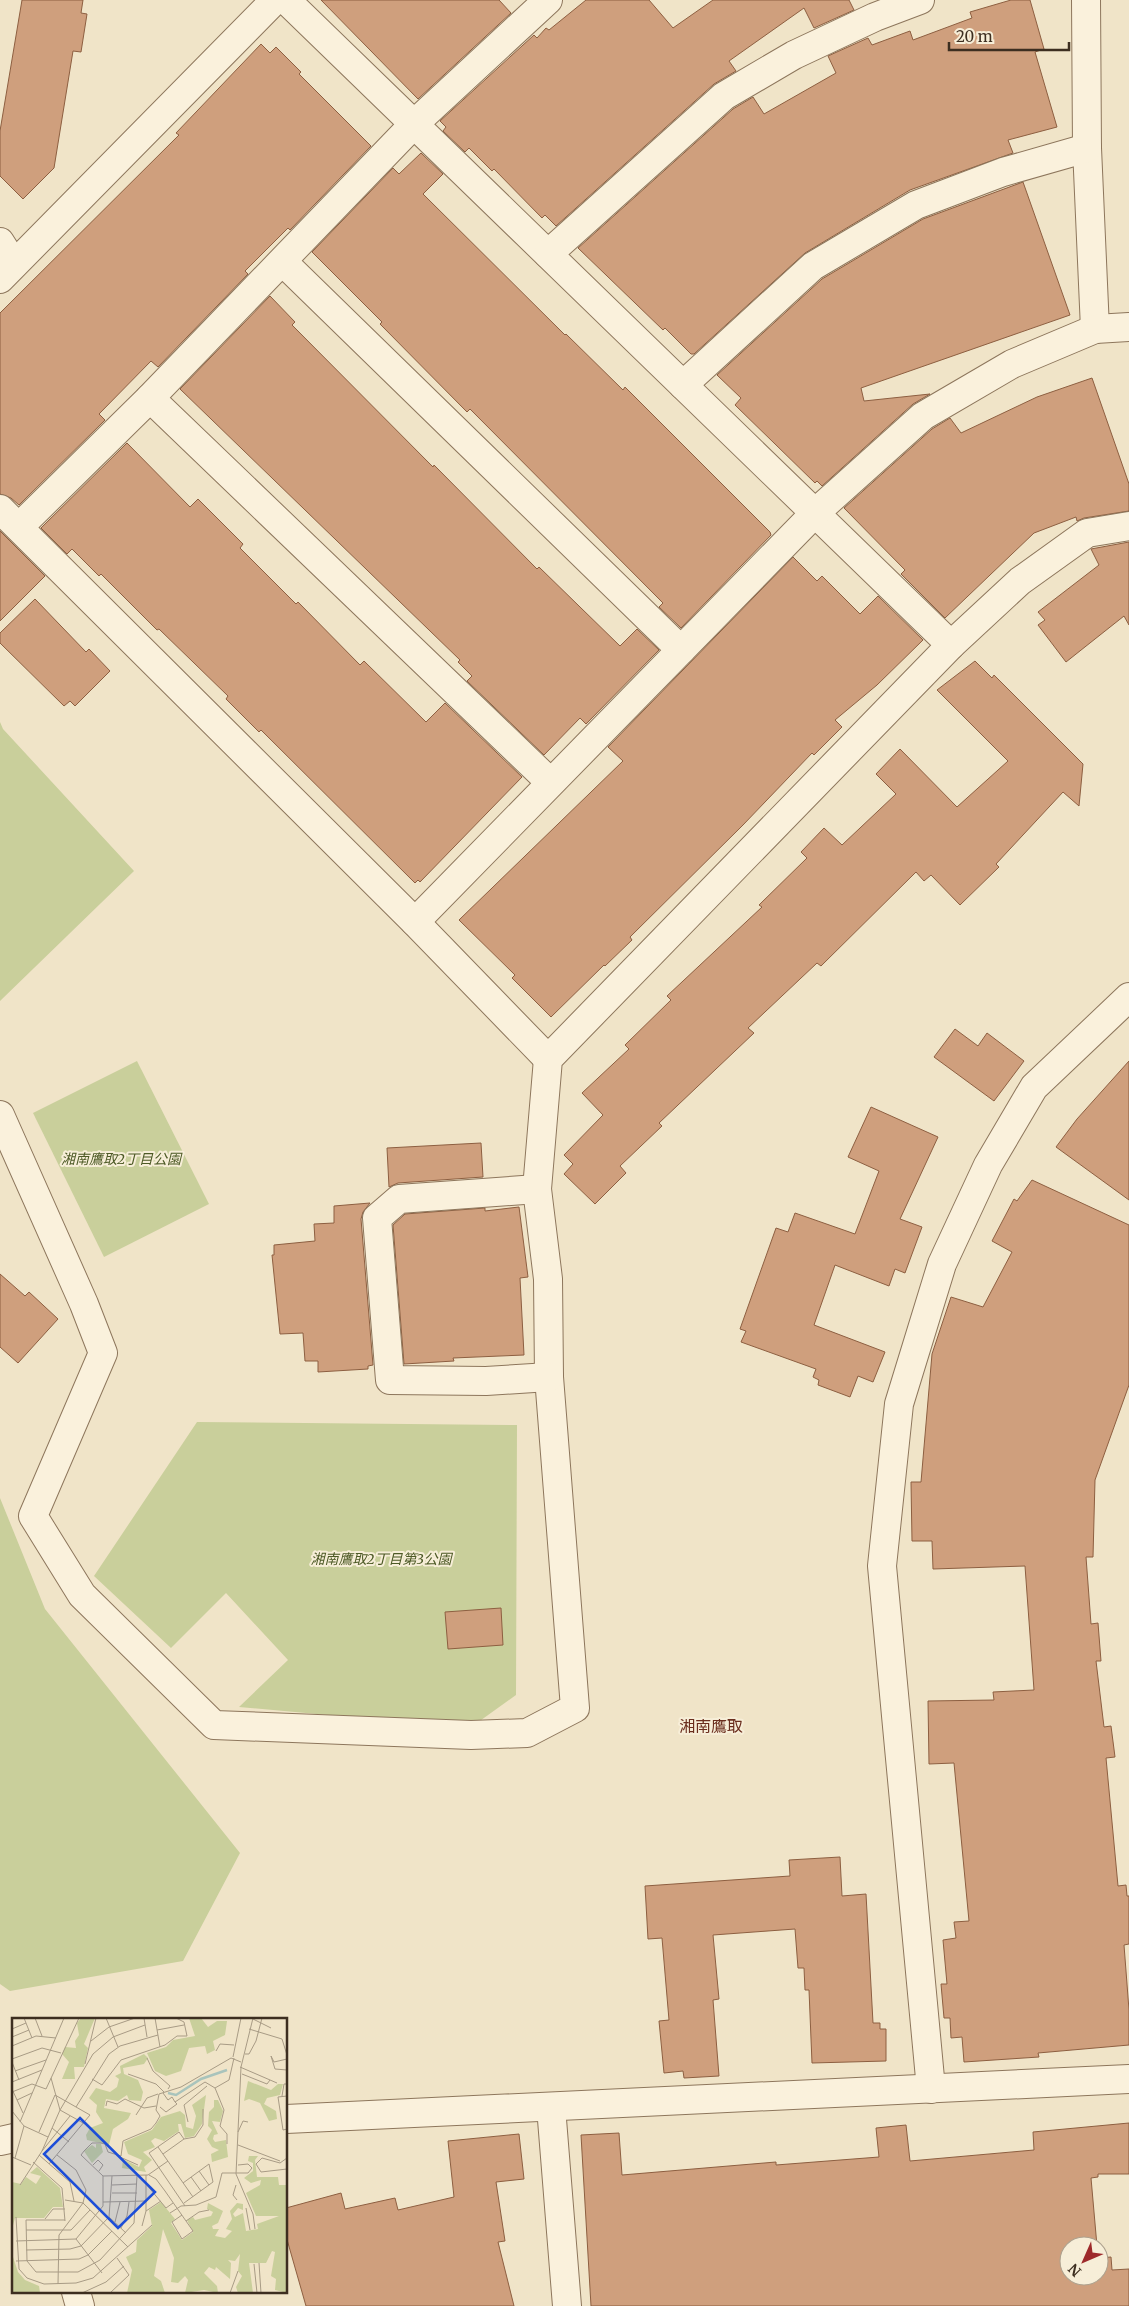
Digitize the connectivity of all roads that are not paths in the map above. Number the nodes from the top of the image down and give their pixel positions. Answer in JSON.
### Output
{"nodes":[{"id":1,"x":276,"y":0,"type":"edge"},
{"id":2,"x":286,"y":0,"type":"edge"},
{"id":3,"x":548,"y":0,"type":"edge"},
{"id":4,"x":920,"y":0,"type":"edge"},
{"id":5,"x":1086,"y":0,"type":"edge"},
{"id":6,"x":414,"y":124,"type":"junction"},
{"id":7,"x":1087,"y":148,"type":"junction"},
{"id":8,"x":0,"y":242,"type":"edge"},
{"id":9,"x":548,"y":254,"type":"junction"},
{"id":10,"x":283,"y":262,"type":"junction"},
{"id":11,"x":7,"y":271,"type":"edge"},
{"id":12,"x":1129,"y":327,"type":"edge"},
{"id":13,"x":1095,"y":328,"type":"junction"},
{"id":14,"x":684,"y":385,"type":"junction"},
{"id":15,"x":150,"y":398,"type":"junction"},
{"id":16,"x":815,"y":513,"type":"junction"},
{"id":17,"x":9,"y":518,"type":"edge"},
{"id":18,"x":1129,"y":526,"type":"edge"},
{"id":19,"x":950,"y":645,"type":"junction"},
{"id":20,"x":681,"y":650,"type":"junction"},
{"id":21,"x":550,"y":782,"type":"junction"},
{"id":22,"x":414,"y":922,"type":"junction"},
{"id":23,"x":1129,"y":996,"type":"edge"},
{"id":24,"x":548,"y":1059,"type":"junction"},
{"id":25,"x":0,"y":1115,"type":"edge"},
{"id":26,"x":538,"y":1188,"type":"junction"},
{"id":27,"x":549,"y":1377,"type":"junction"},
{"id":28,"x":1129,"y":2079,"type":"edge"},
{"id":29,"x":931,"y":2089,"type":"junction"},
{"id":30,"x":551,"y":2107,"type":"junction"},
{"id":31,"x":288,"y":2119,"type":"edge"},
{"id":32,"x":567,"y":2306,"type":"edge"}],
"edges":[{"from":1,"to":11,"type":"street"},
{"from":2,"to":6,"type":"street"},
{"from":3,"to":6,"type":"street"},
{"from":4,"to":9,"type":"street"},
{"from":5,"to":7,"type":"street"},
{"from":6,"to":9,"type":"street"},
{"from":6,"to":10,"type":"street"},
{"from":7,"to":13,"type":"street"},
{"from":7,"to":14,"type":"street"},
{"from":8,"to":11,"type":"street"},
{"from":9,"to":14,"type":"street"},
{"from":10,"to":15,"type":"street"},
{"from":10,"to":20,"type":"street"},
{"from":12,"to":13,"type":"street"},
{"from":13,"to":16,"type":"street"},
{"from":14,"to":16,"type":"street"},
{"from":15,"to":17,"type":"street"},
{"from":15,"to":21,"type":"street"},
{"from":16,"to":19,"type":"street"},
{"from":16,"to":20,"type":"street"},
{"from":17,"to":22,"type":"street"},
{"from":18,"to":19,"type":"street"},
{"from":19,"to":24,"type":"street"},
{"from":20,"to":21,"type":"street"},
{"from":21,"to":22,"type":"street"},
{"from":22,"to":24,"type":"street"},
{"from":23,"to":29,"type":"street"},
{"from":24,"to":26,"type":"street"},
{"from":25,"to":27,"type":"street"},
{"from":26,"to":27,"type":"street"},
{"from":26,"to":27,"type":"street"},
{"from":28,"to":29,"type":"street"},
{"from":29,"to":30,"type":"street"},
{"from":30,"to":31,"type":"street"},
{"from":30,"to":32,"type":"street"}]}
